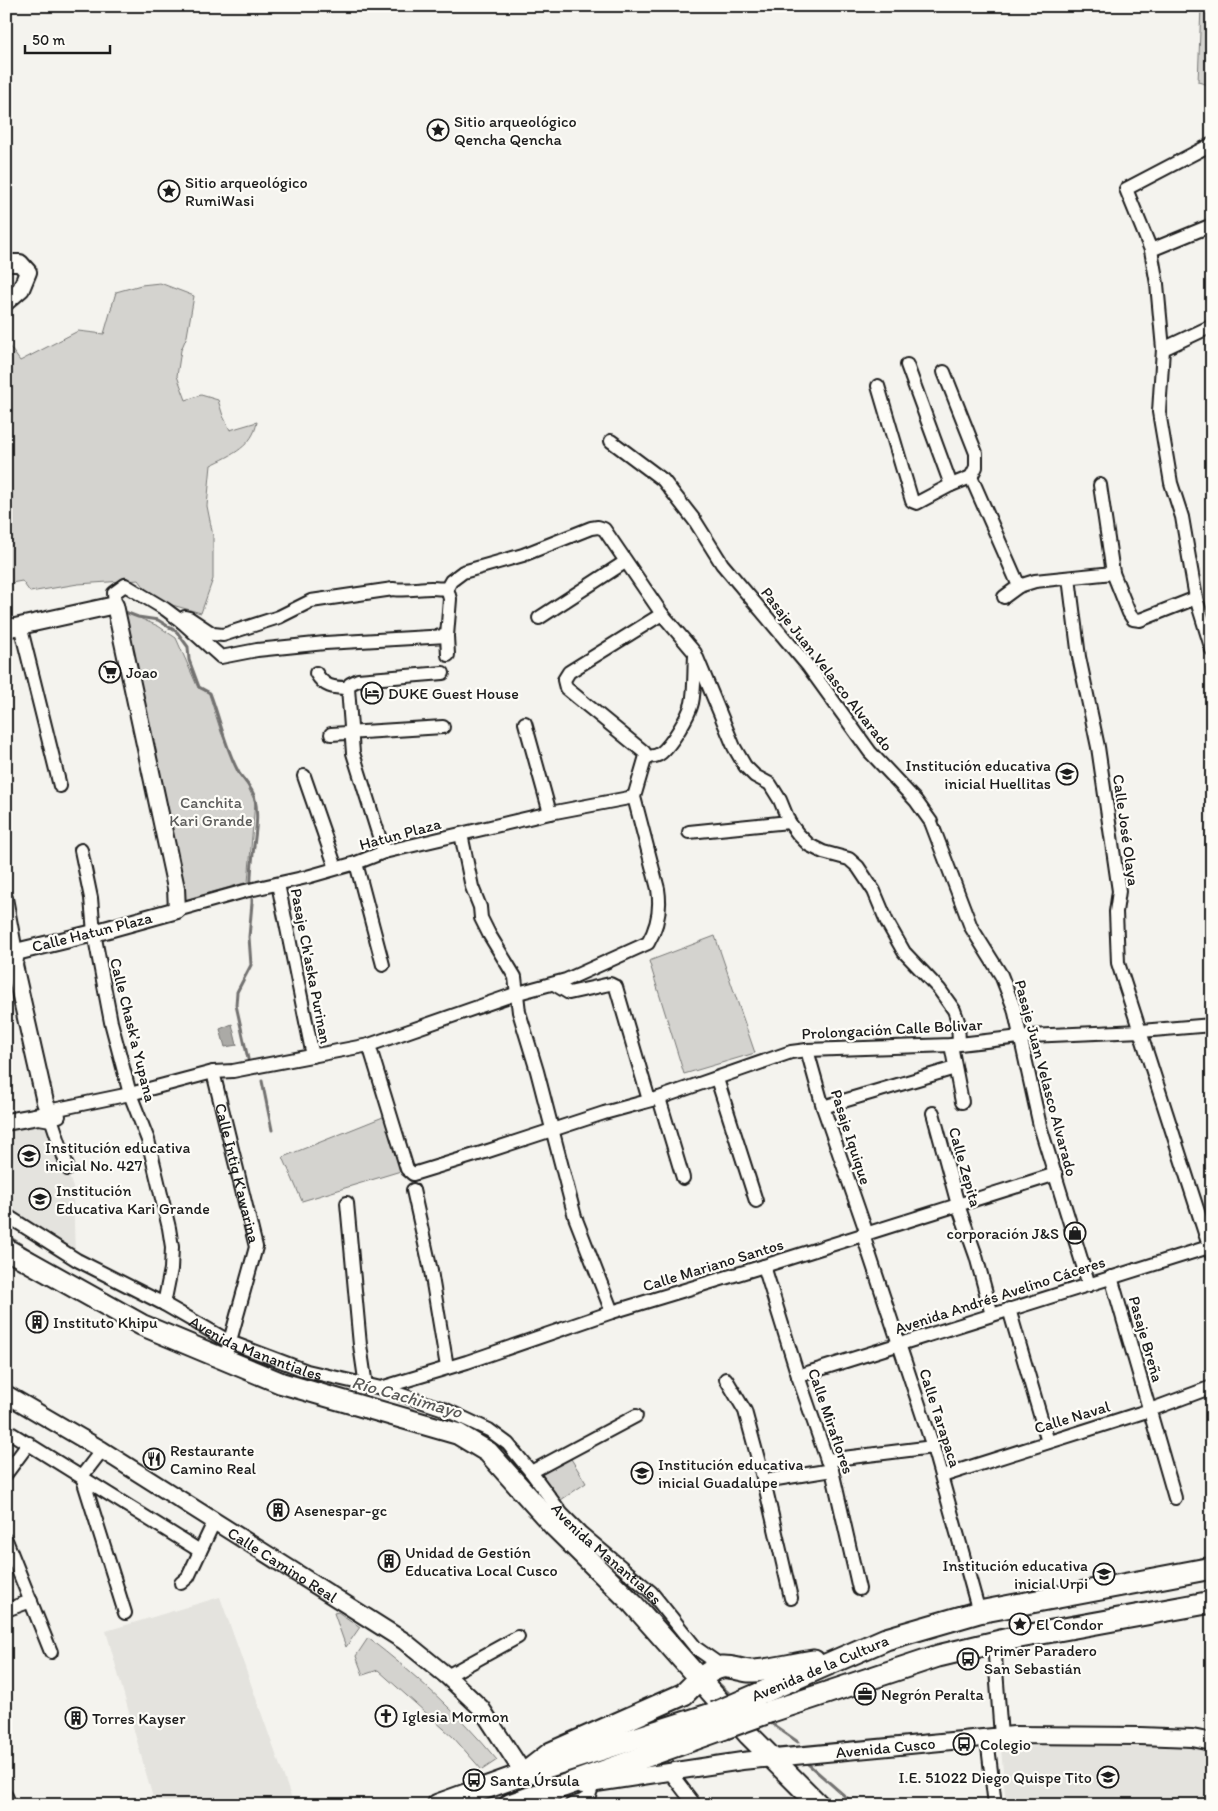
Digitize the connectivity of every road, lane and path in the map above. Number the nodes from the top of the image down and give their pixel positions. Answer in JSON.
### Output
{"nodes":[{"id":1,"x":1212,"y":144,"type":"edge"},
{"id":2,"x":1212,"y":224,"type":"edge"},
{"id":3,"x":1152,"y":250,"type":"junction"},
{"id":4,"x":6,"y":263,"type":"edge"},
{"id":5,"x":6,"y":302,"type":"edge"},
{"id":6,"x":1212,"y":326,"type":"edge"},
{"id":7,"x":1163,"y":349,"type":"junction"},
{"id":8,"x":907,"y":365,"type":"dead end"},
{"id":9,"x":944,"y":372,"type":"dead end"},
{"id":10,"x":878,"y":386,"type":"dead end"},
{"id":11,"x":611,"y":441,"type":"dead end"},
{"id":12,"x":971,"y":477,"type":"junction"},
{"id":13,"x":951,"y":485,"type":"junction"},
{"id":14,"x":1100,"y":485,"type":"dead end"},
{"id":15,"x":625,"y":562,"type":"junction"},
{"id":16,"x":1112,"y":573,"type":"junction"},
{"id":17,"x":1069,"y":578,"type":"junction"},
{"id":18,"x":1019,"y":586,"type":"junction"},
{"id":19,"x":447,"y":588,"type":"junction"},
{"id":20,"x":1004,"y":596,"type":"dead end"},
{"id":21,"x":1196,"y":598,"type":"junction"},
{"id":22,"x":115,"y":605,"type":"junction"},
{"id":23,"x":662,"y":614,"type":"junction"},
{"id":24,"x":539,"y":618,"type":"dead end"},
{"id":25,"x":182,"y":621,"type":"junction"},
{"id":26,"x":13,"y":626,"type":"edge"},
{"id":27,"x":446,"y":636,"type":"junction"},
{"id":28,"x":1212,"y":650,"type":"edge"},
{"id":29,"x":695,"y":653,"type":"junction"},
{"id":30,"x":448,"y":655,"type":"dead end"},
{"id":31,"x":443,"y":673,"type":"dead end"},
{"id":32,"x":316,"y":674,"type":"dead end"},
{"id":33,"x":349,"y":686,"type":"junction"},
{"id":34,"x":525,"y":723,"type":"dead end"},
{"id":35,"x":443,"y":727,"type":"dead end"},
{"id":36,"x":352,"y":732,"type":"junction"},
{"id":37,"x":331,"y":734,"type":"dead end"},
{"id":38,"x":646,"y":756,"type":"junction"},
{"id":39,"x":304,"y":776,"type":"dead end"},
{"id":40,"x":60,"y":786,"type":"dead end"},
{"id":41,"x":634,"y":797,"type":"junction"},
{"id":42,"x":550,"y":814,"type":"junction"},
{"id":43,"x":789,"y":822,"type":"junction"},
{"id":44,"x":689,"y":832,"type":"dead end"},
{"id":45,"x":461,"y":834,"type":"junction"},
{"id":46,"x":81,"y":850,"type":"dead end"},
{"id":47,"x":384,"y":852,"type":"junction"},
{"id":48,"x":356,"y":863,"type":"junction"},
{"id":49,"x":336,"y":868,"type":"junction"},
{"id":50,"x":278,"y":884,"type":"junction"},
{"id":51,"x":6,"y":898,"type":"edge"},
{"id":52,"x":177,"y":910,"type":"junction"},
{"id":53,"x":94,"y":933,"type":"junction"},
{"id":54,"x":11,"y":952,"type":"edge"},
{"id":55,"x":383,"y":965,"type":"dead end"},
{"id":56,"x":554,"y":984,"type":"junction"},
{"id":57,"x":518,"y":993,"type":"junction"},
{"id":58,"x":1212,"y":1025,"type":"edge"},
{"id":59,"x":1140,"y":1031,"type":"junction"},
{"id":60,"x":1020,"y":1037,"type":"junction"},
{"id":61,"x":955,"y":1044,"type":"junction"},
{"id":62,"x":369,"y":1045,"type":"junction"},
{"id":63,"x":807,"y":1050,"type":"junction"},
{"id":64,"x":313,"y":1056,"type":"junction"},
{"id":65,"x":954,"y":1068,"type":"junction"},
{"id":66,"x":213,"y":1076,"type":"junction"},
{"id":67,"x":716,"y":1079,"type":"junction"},
{"id":68,"x":131,"y":1098,"type":"junction"},
{"id":69,"x":654,"y":1099,"type":"junction"},
{"id":70,"x":962,"y":1102,"type":"dead end"},
{"id":71,"x":823,"y":1107,"type":"junction"},
{"id":72,"x":933,"y":1113,"type":"dead end"},
{"id":73,"x":46,"y":1115,"type":"junction"},
{"id":74,"x":6,"y":1122,"type":"edge"},
{"id":75,"x":552,"y":1129,"type":"junction"},
{"id":76,"x":68,"y":1170,"type":"dead end"},
{"id":77,"x":1056,"y":1174,"type":"junction"},
{"id":78,"x":683,"y":1178,"type":"dead end"},
{"id":79,"x":413,"y":1190,"type":"dead end"},
{"id":80,"x":756,"y":1201,"type":"dead end"},
{"id":81,"x":347,"y":1202,"type":"dead end"},
{"id":82,"x":958,"y":1205,"type":"junction"},
{"id":83,"x":6,"y":1215,"type":"edge"},
{"id":84,"x":865,"y":1235,"type":"junction"},
{"id":85,"x":6,"y":1249,"type":"edge"},
{"id":86,"x":1211,"y":1249,"type":"edge"},
{"id":87,"x":764,"y":1266,"type":"junction"},
{"id":88,"x":1111,"y":1277,"type":"junction"},
{"id":89,"x":1089,"y":1285,"type":"junction"},
{"id":90,"x":164,"y":1304,"type":"junction"},
{"id":91,"x":1009,"y":1309,"type":"junction"},
{"id":92,"x":612,"y":1312,"type":"junction"},
{"id":93,"x":992,"y":1315,"type":"junction"},
{"id":94,"x":899,"y":1344,"type":"junction"},
{"id":95,"x":228,"y":1351,"type":"junction"},
{"id":96,"x":447,"y":1367,"type":"junction"},
{"id":97,"x":798,"y":1376,"type":"junction"},
{"id":98,"x":726,"y":1379,"type":"dead end"},
{"id":99,"x":366,"y":1386,"type":"junction"},
{"id":100,"x":1212,"y":1387,"type":"edge"},
{"id":101,"x":381,"y":1388,"type":"junction"},
{"id":102,"x":6,"y":1394,"type":"edge"},
{"id":103,"x":1150,"y":1410,"type":"junction"},
{"id":104,"x":636,"y":1416,"type":"dead end"},
{"id":105,"x":6,"y":1430,"type":"edge"},
{"id":106,"x":1048,"y":1442,"type":"junction"},
{"id":107,"x":29,"y":1443,"type":"junction"},
{"id":108,"x":933,"y":1447,"type":"junction"},
{"id":109,"x":102,"y":1450,"type":"junction"},
{"id":110,"x":829,"y":1465,"type":"junction"},
{"id":111,"x":531,"y":1472,"type":"junction"},
{"id":112,"x":6,"y":1474,"type":"edge"},
{"id":113,"x":82,"y":1476,"type":"junction"},
{"id":114,"x":942,"y":1476,"type":"junction"},
{"id":115,"x":764,"y":1480,"type":"junction"},
{"id":116,"x":1175,"y":1498,"type":"dead end"},
{"id":117,"x":214,"y":1522,"type":"junction"},
{"id":118,"x":6,"y":1540,"type":"edge"},
{"id":119,"x":200,"y":1551,"type":"junction"},
{"id":120,"x":1209,"y":1568,"type":"edge"},
{"id":121,"x":181,"y":1584,"type":"dead end"},
{"id":122,"x":859,"y":1589,"type":"dead end"},
{"id":123,"x":1212,"y":1595,"type":"edge"},
{"id":124,"x":791,"y":1598,"type":"dead end"},
{"id":125,"x":31,"y":1601,"type":"junction"},
{"id":126,"x":1212,"y":1602,"type":"edge"},
{"id":127,"x":6,"y":1610,"type":"edge"},
{"id":128,"x":979,"y":1612,"type":"junction"},
{"id":129,"x":124,"y":1613,"type":"dead end"},
{"id":130,"x":518,"y":1637,"type":"dead end"},
{"id":131,"x":994,"y":1643,"type":"junction"},
{"id":132,"x":51,"y":1652,"type":"dead end"},
{"id":133,"x":849,"y":1656,"type":"junction"},
{"id":134,"x":711,"y":1673,"type":"junction"},
{"id":135,"x":446,"y":1676,"type":"junction"},
{"id":136,"x":764,"y":1703,"type":"junction"},
{"id":137,"x":719,"y":1714,"type":"junction"},
{"id":138,"x":994,"y":1737,"type":"junction"},
{"id":139,"x":1212,"y":1742,"type":"edge"},
{"id":140,"x":772,"y":1758,"type":"junction"},
{"id":141,"x":669,"y":1771,"type":"junction"},
{"id":142,"x":524,"y":1774,"type":"junction"},
{"id":143,"x":592,"y":1785,"type":"junction"},
{"id":144,"x":561,"y":1786,"type":"junction"},
{"id":145,"x":6,"y":1796,"type":"edge"},
{"id":146,"x":10,"y":1805,"type":"edge"},
{"id":147,"x":438,"y":1805,"type":"edge"},
{"id":148,"x":510,"y":1805,"type":"edge"},
{"id":149,"x":571,"y":1805,"type":"edge"},
{"id":150,"x":695,"y":1805,"type":"edge"},
{"id":151,"x":819,"y":1805,"type":"edge"},
{"id":152,"x":995,"y":1805,"type":"edge"}],
"edges":[{"from":1,"to":3,"type":"street"},
{"from":2,"to":3,"type":"street"},
{"from":3,"to":7,"type":"street"},
{"from":4,"to":5,"type":"street"},
{"from":6,"to":7,"type":"street"},
{"from":7,"to":21,"type":"street"},
{"from":8,"to":13,"type":"street"},
{"from":9,"to":12,"type":"street"},
{"from":10,"to":13,"type":"street"},
{"from":11,"to":60,"type":"street","name":"Pasaje Juan Velasco Alvarado"},
{"from":12,"to":13,"type":"street"},
{"from":12,"to":18,"type":"street"},
{"from":14,"to":16,"type":"street"},
{"from":15,"to":19,"type":"street"},
{"from":15,"to":23,"type":"street"},
{"from":15,"to":24,"type":"street"},
{"from":16,"to":17,"type":"street"},
{"from":16,"to":21,"type":"street"},
{"from":17,"to":18,"type":"street"},
{"from":17,"to":59,"type":"street","name":"Calle José Olaya"},
{"from":18,"to":20,"type":"street"},
{"from":19,"to":25,"type":"street"},
{"from":19,"to":27,"type":"street"},
{"from":21,"to":28,"type":"street"},
{"from":22,"to":25,"type":"street"},
{"from":22,"to":26,"type":"street"},
{"from":22,"to":52,"type":"street"},
{"from":23,"to":29,"type":"street"},
{"from":23,"to":38,"type":"street"},
{"from":25,"to":27,"type":"street"},
{"from":26,"to":40,"type":"street"},
{"from":27,"to":30,"type":"street"},
{"from":29,"to":38,"type":"street"},
{"from":29,"to":43,"type":"street"},
{"from":31,"to":33,"type":"street"},
{"from":32,"to":33,"type":"street"},
{"from":33,"to":36,"type":"street"},
{"from":34,"to":42,"type":"street"},
{"from":35,"to":36,"type":"street"},
{"from":36,"to":37,"type":"street"},
{"from":36,"to":47,"type":"street"},
{"from":38,"to":41,"type":"street"},
{"from":39,"to":49,"type":"street"},
{"from":41,"to":42,"type":"street","name":"Hatun Plaza"},
{"from":41,"to":56,"type":"street"},
{"from":42,"to":45,"type":"street","name":"Hatun Plaza"},
{"from":43,"to":44,"type":"street"},
{"from":43,"to":61,"type":"street"},
{"from":45,"to":47,"type":"street","name":"Hatun Plaza"},
{"from":45,"to":57,"type":"street"},
{"from":46,"to":53,"type":"street","name":"Calle Chask'a Yupana"},
{"from":47,"to":48,"type":"street","name":"Hatun Plaza"},
{"from":48,"to":49,"type":"street","name":"Hatun Plaza"},
{"from":48,"to":55,"type":"street"},
{"from":49,"to":50,"type":"street","name":"Hatun Plaza"},
{"from":50,"to":52,"type":"street","name":"Hatun Plaza"},
{"from":50,"to":64,"type":"street","name":"Pasaje Ch'aska Purinan"},
{"from":51,"to":54,"type":"street"},
{"from":52,"to":53,"type":"street","name":"Calle Hatun Plaza"},
{"from":53,"to":54,"type":"street","name":"Calle Hatun Plaza"},
{"from":53,"to":68,"type":"street","name":"Calle Chask'a Yupana"},
{"from":54,"to":73,"type":"street"},
{"from":56,"to":57,"type":"street"},
{"from":56,"to":69,"type":"street"},
{"from":57,"to":62,"type":"street"},
{"from":57,"to":75,"type":"street"},
{"from":58,"to":59,"type":"street","name":"Prolongación Calle Bolivar"},
{"from":59,"to":60,"type":"street","name":"Prolongación Calle Bolivar"},
{"from":59,"to":86,"type":"street","name":"Calle José Olaya"},
{"from":60,"to":61,"type":"street","name":"Prolongación Calle Bolivar"},
{"from":60,"to":77,"type":"street","name":"Pasaje Juan Velasco Alvarado"},
{"from":61,"to":63,"type":"street","name":"Prolongación Calle Bolivar"},
{"from":61,"to":65,"type":"street"},
{"from":62,"to":64,"type":"street"},
{"from":62,"to":75,"type":"street","name":"Prolongación Calle Bolivar"},
{"from":63,"to":67,"type":"street","name":"Prolongación Calle Bolivar"},
{"from":63,"to":71,"type":"street","name":"Pasaje Iquique"},
{"from":64,"to":66,"type":"street"},
{"from":65,"to":70,"type":"street"},
{"from":65,"to":71,"type":"street"},
{"from":66,"to":68,"type":"street"},
{"from":66,"to":95,"type":"street","name":"Calle Intiq K'awarina"},
{"from":67,"to":69,"type":"street","name":"Prolongación Calle Bolivar"},
{"from":67,"to":80,"type":"street"},
{"from":68,"to":73,"type":"street"},
{"from":68,"to":90,"type":"street","name":"Calle Chask'a Yupana"},
{"from":69,"to":75,"type":"street","name":"Prolongación Calle Bolivar"},
{"from":69,"to":78,"type":"street"},
{"from":71,"to":84,"type":"street","name":"Pasaje Iquique"},
{"from":72,"to":82,"type":"street","name":"Calle Zepita"},
{"from":73,"to":74,"type":"street"},
{"from":73,"to":76,"type":"street"},
{"from":75,"to":92,"type":"street"},
{"from":77,"to":82,"type":"street","name":"Calle Mariano Santos"},
{"from":77,"to":89,"type":"street","name":"Pasaje Juan Velasco Alvarado"},
{"from":79,"to":96,"type":"street"},
{"from":81,"to":99,"type":"street"},
{"from":82,"to":84,"type":"street","name":"Calle Mariano Santos"},
{"from":82,"to":93,"type":"street","name":"Calle Zepita"},
{"from":83,"to":90,"type":"street","name":"Avenida Manantiales"},
{"from":84,"to":87,"type":"street","name":"Calle Mariano Santos"},
{"from":84,"to":94,"type":"street","name":"Calle Tarapaca"},
{"from":85,"to":95,"type":"main road","name":"Avenida Manantiales"},
{"from":86,"to":88,"type":"street","name":"Avenida Andrés Avelino Cáceres"},
{"from":87,"to":92,"type":"street","name":"Calle Mariano Santos"},
{"from":87,"to":97,"type":"street","name":"Calle Miraflores"},
{"from":88,"to":89,"type":"street","name":"Avenida Andrés Avelino Cáceres"},
{"from":88,"to":103,"type":"street","name":"Pasaje Breña"},
{"from":89,"to":91,"type":"street","name":"Avenida Andrés Avelino Cáceres"},
{"from":90,"to":95,"type":"street","name":"Avenida Manantiales"},
{"from":91,"to":93,"type":"street","name":"Avenida Andrés Avelino Cáceres"},
{"from":91,"to":106,"type":"street"},
{"from":92,"to":96,"type":"street","name":"Calle Mariano Santos"},
{"from":93,"to":94,"type":"street","name":"Avenida Andrés Avelino Cáceres"},
{"from":94,"to":97,"type":"street","name":"Avenida Andrés Avelino Cáceres"},
{"from":94,"to":108,"type":"street","name":"Calle Tarapaca"},
{"from":95,"to":99,"type":"street","name":"Avenida Manantiales"},
{"from":95,"to":134,"type":"main road","name":"Avenida Manantiales"},
{"from":96,"to":101,"type":"street","name":"Calle Mariano Santos"},
{"from":97,"to":110,"type":"street","name":"Calle Miraflores"},
{"from":98,"to":115,"type":"street"},
{"from":99,"to":101,"type":"street","name":"Avenida Manantiales"},
{"from":100,"to":103,"type":"street","name":"Calle Naval"},
{"from":101,"to":111,"type":"street","name":"Avenida Manantiales"},
{"from":102,"to":109,"type":"street","name":"Calle Camino Real"},
{"from":103,"to":106,"type":"street","name":"Calle Naval"},
{"from":103,"to":116,"type":"street","name":"Pasaje Breña"},
{"from":104,"to":111,"type":"street"},
{"from":105,"to":107,"type":"street"},
{"from":106,"to":114,"type":"street","name":"Calle Naval"},
{"from":107,"to":112,"type":"street"},
{"from":107,"to":113,"type":"street"},
{"from":108,"to":110,"type":"street"},
{"from":108,"to":114,"type":"street","name":"Calle Tarapaca"},
{"from":109,"to":113,"type":"street"},
{"from":109,"to":117,"type":"street","name":"Calle Camino Real"},
{"from":110,"to":115,"type":"street"},
{"from":110,"to":122,"type":"street","name":"Calle Miraflores"},
{"from":111,"to":134,"type":"street","name":"Avenida Manantiales"},
{"from":113,"to":119,"type":"street"},
{"from":113,"to":129,"type":"street"},
{"from":114,"to":128,"type":"street","name":"Calle Tarapaca"},
{"from":115,"to":124,"type":"street"},
{"from":117,"to":119,"type":"street"},
{"from":117,"to":135,"type":"street","name":"Calle Camino Real"},
{"from":118,"to":125,"type":"street"},
{"from":119,"to":121,"type":"street"},
{"from":120,"to":123,"type":"highway"},
{"from":120,"to":128,"type":"highway","name":"Avenida de la Cultura"},
{"from":125,"to":127,"type":"street"},
{"from":125,"to":132,"type":"street"},
{"from":126,"to":131,"type":"highway","name":"Avenida de la Cultura"},
{"from":128,"to":133,"type":"highway","name":"Avenida de la Cultura"},
{"from":130,"to":135,"type":"street"},
{"from":131,"to":136,"type":"highway","name":"Avenida de la Cultura"},
{"from":131,"to":138,"type":"street"},
{"from":133,"to":134,"type":"highway"},
{"from":133,"to":136,"type":"highway","name":"Avenida de la Cultura"},
{"from":134,"to":137,"type":"main road","name":"Avenida Manantiales"},
{"from":134,"to":142,"type":"highway"},
{"from":135,"to":142,"type":"street","name":"Calle Camino Real"},
{"from":136,"to":137,"type":"highway","name":"Avenida de la Cultura","bridge":true},
{"from":137,"to":140,"type":"main road","name":"Avenida Manantiales"},
{"from":137,"to":142,"type":"highway","name":"Avenida de la Cultura"},
{"from":137,"to":144,"type":"highway","name":"Avenida de la Cultura"},
{"from":138,"to":139,"type":"street","name":"Avenida Cusco"},
{"from":138,"to":140,"type":"street","name":"Avenida Cusco"},
{"from":138,"to":152,"type":"street"},
{"from":140,"to":141,"type":"street","name":"Avenida Cusco"},
{"from":140,"to":151,"type":"main road","name":"Avenida Manantiales"},
{"from":141,"to":143,"type":"street","name":"Avenida Cusco"},
{"from":141,"to":150,"type":"street"},
{"from":142,"to":147,"type":"highway","name":"Avenida de la Cultura"},
{"from":143,"to":144,"type":"street","name":"Avenida Cusco"},
{"from":143,"to":149,"type":"street"},
{"from":144,"to":148,"type":"highway","name":"Avenida de la Cultura"},
{"from":145,"to":146,"type":"street"}]}
